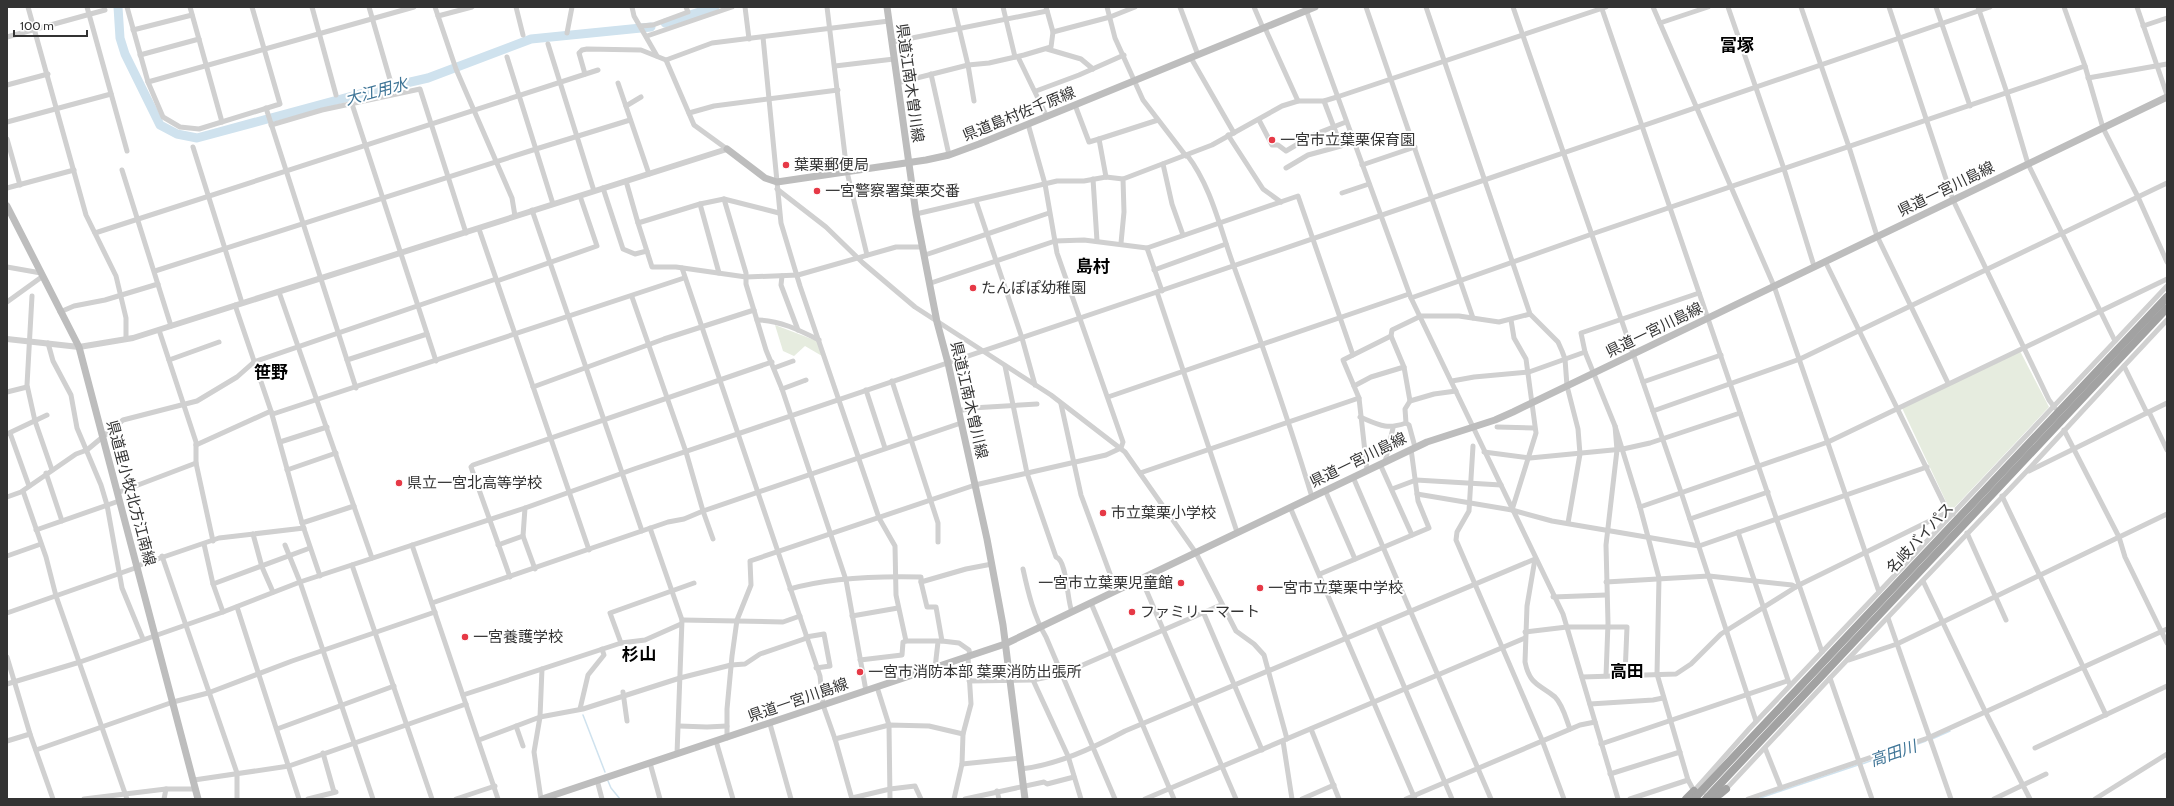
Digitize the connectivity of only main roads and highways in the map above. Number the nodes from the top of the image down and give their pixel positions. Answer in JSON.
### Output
{"nodes":[{"id":1,"x":887,"y":7,"type":"edge"},
{"id":2,"x":1315,"y":7,"type":"edge"},
{"id":3,"x":1305,"y":9,"type":"edge"},
{"id":4,"x":2167,"y":96,"type":"edge"},
{"id":5,"x":727,"y":148,"type":"road end"},
{"id":6,"x":908,"y":162,"type":"junction"},
{"id":7,"x":7,"y":206,"type":"edge"},
{"id":8,"x":2167,"y":297,"type":"edge"},
{"id":9,"x":2167,"y":308,"type":"edge"},
{"id":10,"x":1005,"y":644,"type":"junction"},
{"id":11,"x":1726,"y":789,"type":"road end"},
{"id":12,"x":1694,"y":795,"type":"edge"},
{"id":13,"x":1707,"y":798,"type":"edge"},
{"id":14,"x":198,"y":799,"type":"edge"},
{"id":15,"x":542,"y":799,"type":"edge"},
{"id":16,"x":1025,"y":799,"type":"edge"},
{"id":17,"x":1686,"y":799,"type":"edge"}],
"edges":[{"from":1,"to":6,"type":"main road","name":"県道江南木曽川線"},
{"from":2,"to":3,"type":"main road","name":"県道島村佐千原線"},
{"from":3,"to":6,"type":"main road","name":"県道島村佐千原線"},
{"from":4,"to":10,"type":"main road","name":"県道一宮川島線"},
{"from":5,"to":6,"type":"main road","name":"県道島村佐千原線"},
{"from":6,"to":10,"type":"main road","name":"県道江南木曽川線"},
{"from":7,"to":14,"type":"main road","name":"県道里小牧北方江南線"},
{"from":8,"to":12,"type":"highway","name":"名岐バイパス"},
{"from":9,"to":13,"type":"highway","name":"名岐バイパス"},
{"from":10,"to":15,"type":"main road","name":"県道一宮川島線"},
{"from":10,"to":16,"type":"main road","name":"県道江南木曽川線"},
{"from":11,"to":13,"type":"highway"},
{"from":12,"to":17,"type":"highway","name":"名岐バイパス"}]}
